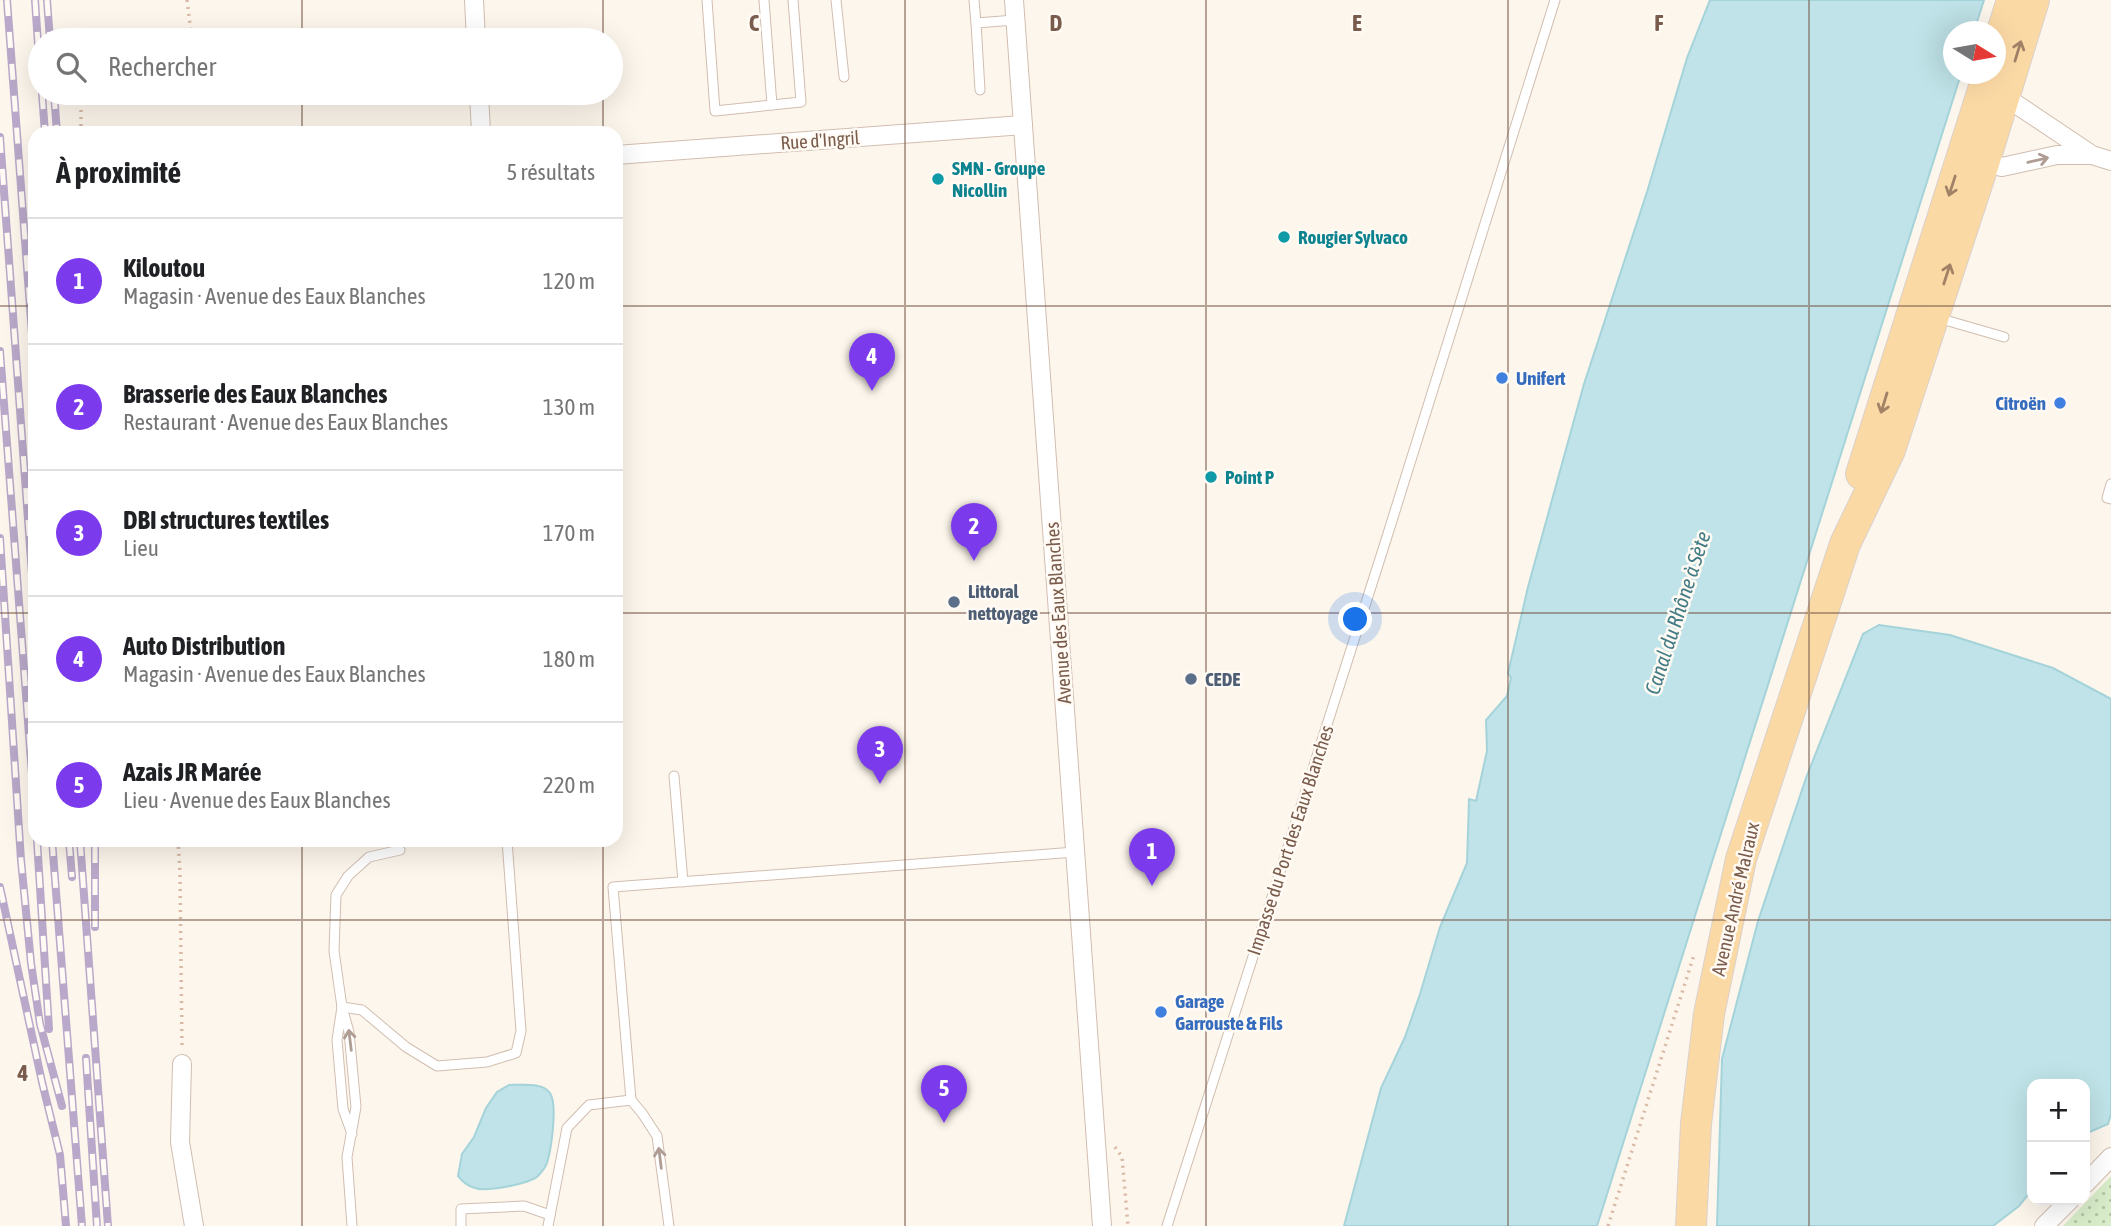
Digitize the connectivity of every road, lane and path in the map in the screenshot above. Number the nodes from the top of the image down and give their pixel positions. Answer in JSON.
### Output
{"nodes":[{"id":1,"x":187,"y":0,"type":"edge"},
{"id":2,"x":474,"y":0,"type":"edge"},
{"id":3,"x":707,"y":0,"type":"edge"},
{"id":4,"x":764,"y":0,"type":"edge"},
{"id":5,"x":793,"y":0,"type":"edge"},
{"id":6,"x":836,"y":0,"type":"edge"},
{"id":7,"x":974,"y":0,"type":"edge"},
{"id":8,"x":1014,"y":0,"type":"edge"},
{"id":9,"x":1555,"y":0,"type":"edge"},
{"id":10,"x":2012,"y":0,"type":"edge"},
{"id":11,"x":2034,"y":0,"type":"edge"},
{"id":12,"x":1015,"y":20,"type":"junction"},
{"id":13,"x":2005,"y":21,"type":"edge"},
{"id":14,"x":976,"y":23,"type":"junction"},
{"id":15,"x":190,"y":28,"type":"edge"},
{"id":16,"x":475,"y":28,"type":"edge"},
{"id":17,"x":844,"y":77,"type":"dead end"},
{"id":18,"x":1996,"y":85,"type":"edge"},
{"id":19,"x":980,"y":90,"type":"dead end"},
{"id":20,"x":81,"y":105,"type":"edge"},
{"id":21,"x":480,"y":105,"type":"edge"},
{"id":22,"x":772,"y":105,"type":"junction"},
{"id":23,"x":1973,"y":121,"type":"junction"},
{"id":24,"x":1023,"y":125,"type":"junction"},
{"id":25,"x":80,"y":126,"type":"edge"},
{"id":26,"x":481,"y":126,"type":"edge"},
{"id":27,"x":623,"y":154,"type":"edge"},
{"id":28,"x":2092,"y":155,"type":"junction"},
{"id":29,"x":2111,"y":161,"type":"edge"},
{"id":30,"x":1984,"y":163,"type":"junction"},
{"id":31,"x":1923,"y":314,"type":"junction"},
{"id":32,"x":2004,"y":337,"type":"dead end"},
{"id":33,"x":2111,"y":484,"type":"edge"},
{"id":34,"x":2111,"y":499,"type":"edge"},
{"id":35,"x":674,"y":776,"type":"dead end"},
{"id":36,"x":178,"y":847,"type":"edge"},
{"id":37,"x":508,"y":847,"type":"edge"},
{"id":38,"x":400,"y":850,"type":"dead end"},
{"id":39,"x":1075,"y":852,"type":"junction"},
{"id":40,"x":684,"y":882,"type":"junction"},
{"id":41,"x":342,"y":1007,"type":"junction"},
{"id":42,"x":182,"y":1064,"type":"joint"},
{"id":43,"x":631,"y":1100,"type":"junction"},
{"id":44,"x":2111,"y":1157,"type":"edge"},
{"id":45,"x":2090,"y":1179,"type":"edge"},
{"id":46,"x":2065,"y":1205,"type":"edge"},
{"id":47,"x":550,"y":1215,"type":"junction"},
{"id":48,"x":194,"y":1226,"type":"edge"},
{"id":49,"x":352,"y":1226,"type":"edge"},
{"id":50,"x":461,"y":1226,"type":"edge"},
{"id":51,"x":548,"y":1226,"type":"edge"},
{"id":52,"x":669,"y":1226,"type":"edge"},
{"id":53,"x":1102,"y":1226,"type":"edge"},
{"id":54,"x":1167,"y":1226,"type":"edge"},
{"id":55,"x":1691,"y":1226,"type":"edge"},
{"id":56,"x":2044,"y":1226,"type":"edge"}],
"edges":[{"from":1,"to":15,"type":"path"},
{"from":2,"to":16,"type":"street"},
{"from":3,"to":22,"type":"lane"},
{"from":4,"to":22,"type":"lane"},
{"from":5,"to":22,"type":"lane"},
{"from":6,"to":17,"type":"lane"},
{"from":7,"to":14,"type":"lane"},
{"from":8,"to":12,"type":"street","name":"Avenue des Eaux Blanches"},
{"from":9,"to":54,"type":"lane","name":"Impasse du Port des Eaux Blanches"},
{"from":10,"to":13,"type":"main road"},
{"from":18,"to":11,"type":"main road","one_way":true},
{"from":12,"to":14,"type":"lane"},
{"from":12,"to":24,"type":"street","name":"Avenue des Eaux Blanches"},
{"from":14,"to":19,"type":"lane"},
{"from":18,"to":23,"type":"main road"},
{"from":18,"to":28,"type":"street"},
{"from":18,"to":30,"type":"main road"},
{"from":20,"to":25,"type":"path"},
{"from":21,"to":26,"type":"street"},
{"from":23,"to":30,"type":"main road"},
{"from":23,"to":31,"type":"main road","one_way":true},
{"from":24,"to":27,"type":"street","name":"Rue d'Ingril"},
{"from":24,"to":39,"type":"street","name":"Avenue des Eaux Blanches"},
{"from":28,"to":29,"type":"street"},
{"from":30,"to":28,"type":"street","one_way":true},
{"from":31,"to":30,"type":"main road","one_way":true},
{"from":31,"to":32,"type":"lane"},
{"from":31,"to":55,"type":"main road","name":"Avenue André Malraux"},
{"from":33,"to":34,"type":"lane"},
{"from":35,"to":40,"type":"lane"},
{"from":36,"to":42,"type":"path"},
{"from":37,"to":41,"type":"lane"},
{"from":38,"to":41,"type":"lane"},
{"from":39,"to":40,"type":"lane"},
{"from":39,"to":53,"type":"street","name":"Avenue des Eaux Blanches"},
{"from":40,"to":43,"type":"lane"},
{"from":41,"to":49,"type":"lane"},
{"from":42,"to":48,"type":"street"},
{"from":43,"to":47,"type":"lane"},
{"from":52,"to":43,"type":"lane","one_way":true},
{"from":44,"to":45,"type":"street"},
{"from":46,"to":56,"type":"street"},
{"from":47,"to":50,"type":"lane"},
{"from":47,"to":51,"type":"lane"}]}
